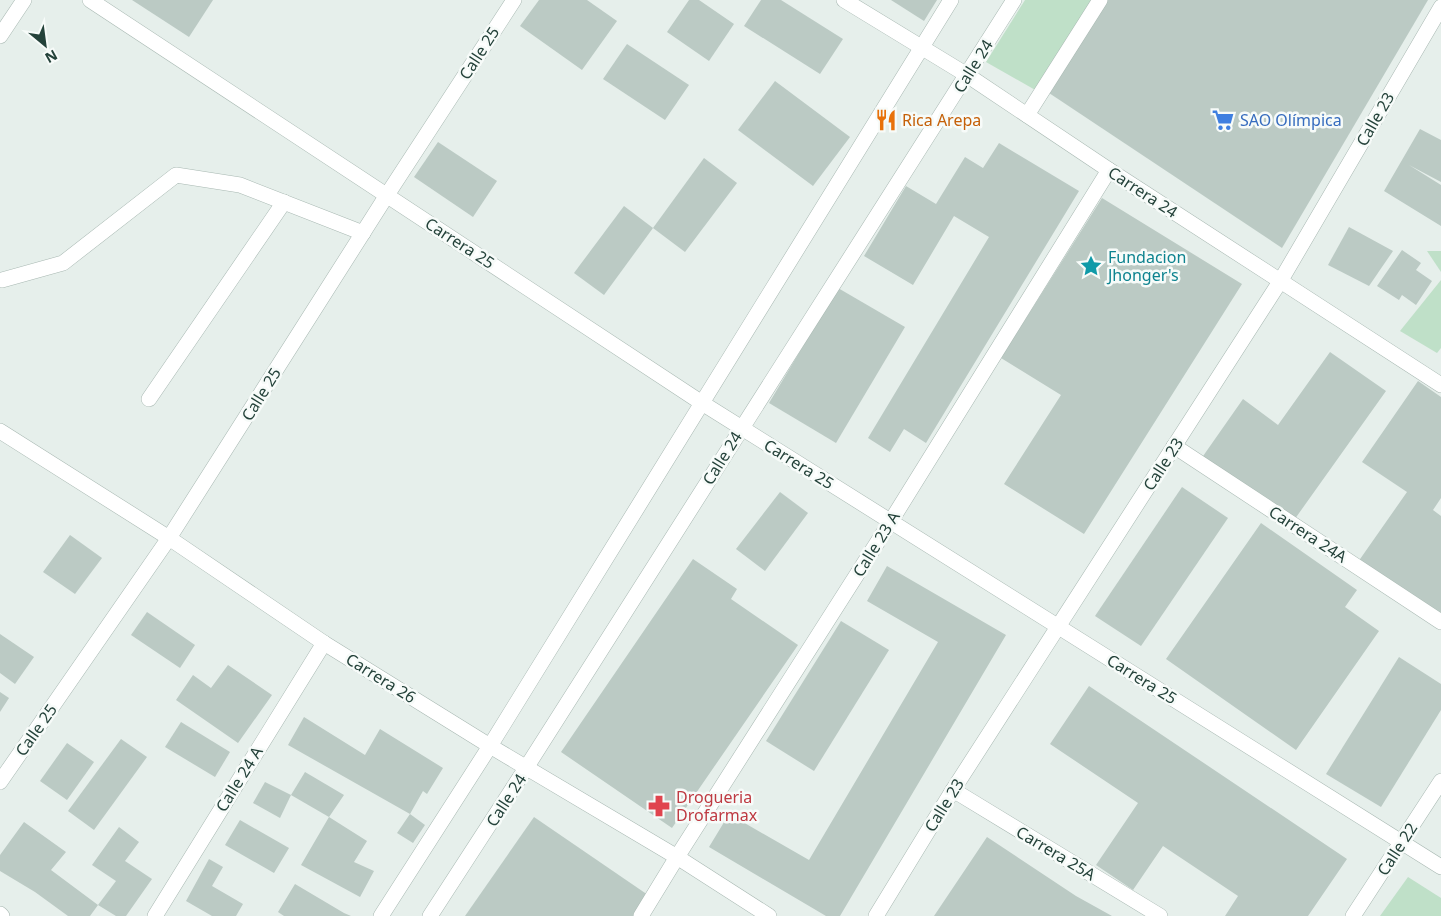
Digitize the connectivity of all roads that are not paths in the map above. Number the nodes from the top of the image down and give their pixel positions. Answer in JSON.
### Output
{"nodes":[{"id":1,"x":24,"y":0,"type":"edge"},
{"id":2,"x":90,"y":0,"type":"edge"},
{"id":3,"x":514,"y":0,"type":"edge"},
{"id":4,"x":844,"y":0,"type":"edge"},
{"id":5,"x":951,"y":0,"type":"edge"},
{"id":6,"x":1014,"y":0,"type":"edge"},
{"id":7,"x":1100,"y":0,"type":"edge"},
{"id":8,"x":1441,"y":7,"type":"edge"},
{"id":9,"x":0,"y":36,"type":"edge"},
{"id":10,"x":922,"y":46,"type":"junction"},
{"id":11,"x":967,"y":75,"type":"junction"},
{"id":12,"x":1027,"y":115,"type":"junction"},
{"id":13,"x":1109,"y":170,"type":"junction"},
{"id":14,"x":387,"y":195,"type":"junction"},
{"id":15,"x":284,"y":202,"type":"junction"},
{"id":16,"x":363,"y":233,"type":"junction"},
{"id":17,"x":2,"y":280,"type":"dead end"},
{"id":18,"x":1281,"y":280,"type":"junction"},
{"id":19,"x":1441,"y":385,"type":"edge"},
{"id":20,"x":149,"y":399,"type":"dead end"},
{"id":21,"x":702,"y":403,"type":"junction"},
{"id":22,"x":742,"y":427,"type":"junction"},
{"id":23,"x":0,"y":431,"type":"edge"},
{"id":24,"x":1174,"y":446,"type":"junction"},
{"id":25,"x":891,"y":521,"type":"junction"},
{"id":26,"x":169,"y":538,"type":"junction"},
{"id":27,"x":1441,"y":622,"type":"edge"},
{"id":28,"x":1059,"y":627,"type":"junction"},
{"id":29,"x":324,"y":642,"type":"junction"},
{"id":30,"x":490,"y":746,"type":"junction"},
{"id":31,"x":526,"y":768,"type":"junction"},
{"id":32,"x":1441,"y":781,"type":"edge"},
{"id":33,"x":0,"y":782,"type":"edge"},
{"id":34,"x":952,"y":790,"type":"junction"},
{"id":35,"x":1401,"y":842,"type":"junction"},
{"id":36,"x":677,"y":857,"type":"junction"},
{"id":37,"x":1441,"y":867,"type":"edge"},
{"id":38,"x":155,"y":916,"type":"edge"},
{"id":39,"x":381,"y":916,"type":"edge"},
{"id":40,"x":430,"y":916,"type":"edge"},
{"id":41,"x":641,"y":916,"type":"edge"},
{"id":42,"x":769,"y":916,"type":"edge"},
{"id":43,"x":876,"y":916,"type":"edge"},
{"id":44,"x":1160,"y":916,"type":"edge"},
{"id":45,"x":1352,"y":916,"type":"edge"}],
"edges":[{"from":1,"to":9,"type":"street"},
{"from":2,"to":14,"type":"street","name":"Carrera 25"},
{"from":3,"to":14,"type":"street","name":"Calle 25"},
{"from":4,"to":10,"type":"street","name":"Carrera 24"},
{"from":5,"to":10,"type":"street"},
{"from":6,"to":11,"type":"street","name":"Calle 24"},
{"from":7,"to":12,"type":"street"},
{"from":8,"to":18,"type":"street","name":"Calle 23"},
{"from":10,"to":11,"type":"street","name":"Carrera 24"},
{"from":10,"to":21,"type":"street"},
{"from":11,"to":12,"type":"street","name":"Carrera 24"},
{"from":11,"to":22,"type":"street","name":"Calle 24"},
{"from":12,"to":13,"type":"street","name":"Carrera 24"},
{"from":13,"to":18,"type":"street","name":"Carrera 24"},
{"from":13,"to":25,"type":"street","name":"Calle 23 A"},
{"from":14,"to":16,"type":"street","name":"Calle 25"},
{"from":14,"to":21,"type":"street","name":"Carrera 25"},
{"from":15,"to":16,"type":"street"},
{"from":15,"to":17,"type":"street"},
{"from":15,"to":20,"type":"street"},
{"from":16,"to":26,"type":"street","name":"Calle 25"},
{"from":18,"to":19,"type":"street","name":"Carrera 24"},
{"from":18,"to":24,"type":"street","name":"Calle 23"},
{"from":21,"to":22,"type":"street","name":"Carrera 25"},
{"from":21,"to":30,"type":"street"},
{"from":22,"to":25,"type":"street","name":"Carrera 25"},
{"from":22,"to":31,"type":"street","name":"Calle 24"},
{"from":23,"to":26,"type":"street","name":"Carrera 26"},
{"from":24,"to":27,"type":"street","name":"Carrera 24A"},
{"from":24,"to":28,"type":"street","name":"Calle 23"},
{"from":25,"to":28,"type":"street","name":"Carrera 25"},
{"from":25,"to":36,"type":"street","name":"Calle 23 A"},
{"from":26,"to":29,"type":"street","name":"Carrera 26"},
{"from":26,"to":33,"type":"street","name":"Calle 25"},
{"from":28,"to":34,"type":"street","name":"Calle 23"},
{"from":28,"to":35,"type":"street","name":"Carrera 25"},
{"from":29,"to":30,"type":"street","name":"Carrera 26"},
{"from":29,"to":38,"type":"street","name":"Calle 24 A"},
{"from":30,"to":31,"type":"street","name":"Carrera 26"},
{"from":30,"to":39,"type":"street"},
{"from":31,"to":36,"type":"street","name":"Carrera 26"},
{"from":31,"to":40,"type":"street","name":"Calle 24"},
{"from":32,"to":35,"type":"street","name":"Calle 22"},
{"from":34,"to":43,"type":"street","name":"Calle 23"},
{"from":34,"to":44,"type":"street","name":"Carrera 25A"},
{"from":35,"to":37,"type":"street","name":"Carrera 25"},
{"from":35,"to":45,"type":"street","name":"Calle 22"},
{"from":36,"to":41,"type":"street","name":"Calle 23 A"},
{"from":36,"to":42,"type":"street","name":"Carrera 26"}]}
